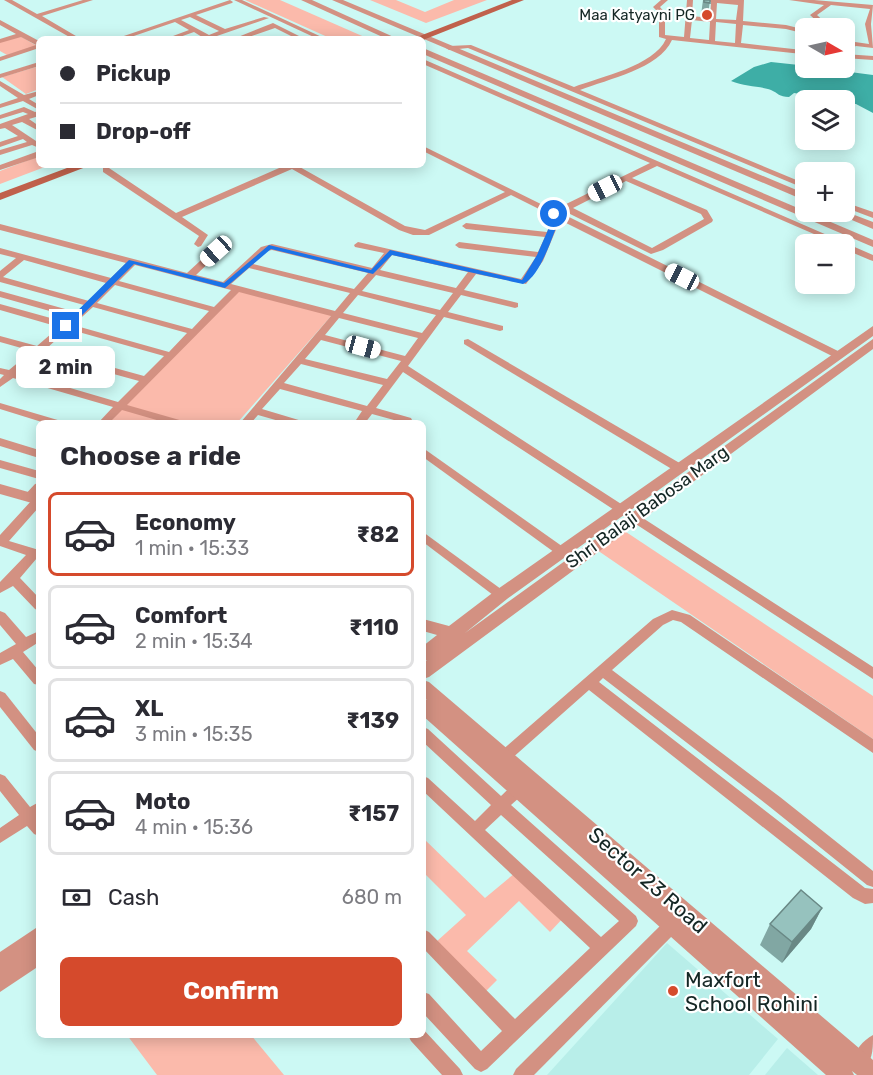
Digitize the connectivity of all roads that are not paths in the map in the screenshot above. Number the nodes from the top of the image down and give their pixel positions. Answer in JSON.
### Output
{"nodes":[{"id":1,"x":7,"y":0,"type":"edge"},
{"id":2,"x":90,"y":0,"type":"edge"},
{"id":3,"x":305,"y":0,"type":"edge"},
{"id":4,"x":336,"y":0,"type":"edge"},
{"id":5,"x":510,"y":0,"type":"edge"},
{"id":6,"x":520,"y":0,"type":"edge"},
{"id":7,"x":665,"y":0,"type":"edge"},
{"id":8,"x":690,"y":0,"type":"edge"},
{"id":9,"x":705,"y":0,"type":"edge"},
{"id":10,"x":713,"y":0,"type":"edge"},
{"id":11,"x":792,"y":0,"type":"edge"},
{"id":12,"x":231,"y":1,"type":"edge"},
{"id":13,"x":740,"y":2,"type":"edge"},
{"id":14,"x":829,"y":4,"type":"junction"},
{"id":15,"x":873,"y":8,"type":"edge"},
{"id":16,"x":191,"y":15,"type":"junction"},
{"id":17,"x":36,"y":16,"type":"junction"},
{"id":18,"x":689,"y":18,"type":"junction"},
{"id":19,"x":817,"y":18,"type":"edge"},
{"id":20,"x":176,"y":20,"type":"junction"},
{"id":21,"x":264,"y":20,"type":"junction"},
{"id":22,"x":713,"y":20,"type":"junction"},
{"id":23,"x":739,"y":22,"type":"junction"},
{"id":24,"x":2,"y":25,"type":"edge"},
{"id":25,"x":767,"y":25,"type":"junction"},
{"id":26,"x":275,"y":26,"type":"junction"},
{"id":27,"x":397,"y":26,"type":"junction"},
{"id":28,"x":194,"y":30,"type":"junction"},
{"id":29,"x":284,"y":30,"type":"junction"},
{"id":30,"x":795,"y":31,"type":"edge"},
{"id":31,"x":225,"y":32,"type":"junction"},
{"id":32,"x":379,"y":32,"type":"junction"},
{"id":33,"x":22,"y":34,"type":"junction"},
{"id":34,"x":73,"y":36,"type":"edge"},
{"id":35,"x":133,"y":36,"type":"edge"},
{"id":36,"x":177,"y":36,"type":"edge"},
{"id":37,"x":205,"y":36,"type":"edge"},
{"id":38,"x":214,"y":36,"type":"edge"},
{"id":39,"x":215,"y":36,"type":"edge"},
{"id":40,"x":245,"y":36,"type":"edge"},
{"id":41,"x":266,"y":36,"type":"edge"},
{"id":42,"x":296,"y":36,"type":"edge"},
{"id":43,"x":304,"y":36,"type":"edge"},
{"id":44,"x":316,"y":36,"type":"edge"},
{"id":45,"x":388,"y":36,"type":"edge"},
{"id":46,"x":417,"y":36,"type":"edge"},
{"id":47,"x":421,"y":36,"type":"edge"},
{"id":48,"x":422,"y":36,"type":"edge"},
{"id":49,"x":670,"y":38,"type":"junction"},
{"id":50,"x":426,"y":40,"type":"edge"},
{"id":51,"x":687,"y":40,"type":"junction"},
{"id":52,"x":0,"y":41,"type":"edge"},
{"id":53,"x":795,"y":42,"type":"edge"},
{"id":54,"x":36,"y":43,"type":"edge"},
{"id":55,"x":712,"y":43,"type":"junction"},
{"id":56,"x":855,"y":44,"type":"edge"},
{"id":57,"x":738,"y":45,"type":"junction"},
{"id":58,"x":36,"y":46,"type":"edge"},
{"id":59,"x":873,"y":46,"type":"edge"},
{"id":60,"x":765,"y":47,"type":"junction"},
{"id":61,"x":449,"y":48,"type":"junction"},
{"id":62,"x":786,"y":50,"type":"junction"},
{"id":63,"x":795,"y":51,"type":"edge"},
{"id":64,"x":426,"y":52,"type":"edge"},
{"id":65,"x":855,"y":57,"type":"edge"},
{"id":66,"x":1,"y":58,"type":"edge"},
{"id":67,"x":873,"y":58,"type":"edge"},
{"id":68,"x":426,"y":62,"type":"edge"},
{"id":69,"x":36,"y":65,"type":"edge"},
{"id":70,"x":0,"y":76,"type":"edge"},
{"id":71,"x":0,"y":83,"type":"edge"},
{"id":72,"x":573,"y":90,"type":"junction"},
{"id":73,"x":36,"y":94,"type":"edge"},
{"id":74,"x":24,"y":98,"type":"junction"},
{"id":75,"x":0,"y":108,"type":"edge"},
{"id":76,"x":36,"y":111,"type":"edge"},
{"id":77,"x":36,"y":112,"type":"edge"},
{"id":78,"x":10,"y":114,"type":"junction"},
{"id":79,"x":36,"y":114,"type":"edge"},
{"id":80,"x":0,"y":117,"type":"edge"},
{"id":81,"x":23,"y":119,"type":"junction"},
{"id":82,"x":3,"y":125,"type":"edge"},
{"id":83,"x":36,"y":127,"type":"edge"},
{"id":84,"x":24,"y":136,"type":"junction"},
{"id":85,"x":36,"y":144,"type":"edge"},
{"id":86,"x":0,"y":145,"type":"edge"},
{"id":87,"x":36,"y":145,"type":"edge"},
{"id":88,"x":36,"y":145,"type":"edge"},
{"id":89,"x":426,"y":150,"type":"edge"},
{"id":90,"x":0,"y":153,"type":"edge"},
{"id":91,"x":36,"y":155,"type":"edge"},
{"id":92,"x":0,"y":162,"type":"edge"},
{"id":93,"x":656,"y":163,"type":"junction"},
{"id":94,"x":0,"y":168,"type":"edge"},
{"id":95,"x":63,"y":168,"type":"edge"},
{"id":96,"x":77,"y":168,"type":"edge"},
{"id":97,"x":286,"y":168,"type":"edge"},
{"id":98,"x":298,"y":168,"type":"edge"},
{"id":99,"x":106,"y":170,"type":"dead end"},
{"id":100,"x":625,"y":178,"type":"junction"},
{"id":101,"x":795,"y":183,"type":"edge"},
{"id":102,"x":0,"y":192,"type":"edge"},
{"id":103,"x":511,"y":192,"type":"junction"},
{"id":104,"x":795,"y":193,"type":"edge"},
{"id":105,"x":0,"y":197,"type":"edge"},
{"id":106,"x":565,"y":208,"type":"junction"},
{"id":107,"x":855,"y":208,"type":"edge"},
{"id":108,"x":556,"y":214,"type":"junction"},
{"id":109,"x":873,"y":215,"type":"edge"},
{"id":110,"x":176,"y":216,"type":"junction"},
{"id":111,"x":855,"y":219,"type":"edge"},
{"id":112,"x":466,"y":226,"type":"dead end"},
{"id":113,"x":873,"y":226,"type":"edge"},
{"id":114,"x":0,"y":227,"type":"edge"},
{"id":115,"x":819,"y":234,"type":"edge"},
{"id":116,"x":549,"y":235,"type":"junction"},
{"id":117,"x":198,"y":244,"type":"dead end"},
{"id":118,"x":873,"y":244,"type":"edge"},
{"id":119,"x":358,"y":245,"type":"dead end"},
{"id":120,"x":459,"y":245,"type":"dead end"},
{"id":121,"x":855,"y":250,"type":"edge"},
{"id":122,"x":0,"y":251,"type":"edge"},
{"id":123,"x":216,"y":251,"type":"dead end"},
{"id":124,"x":390,"y":252,"type":"junction"},
{"id":125,"x":541,"y":255,"type":"junction"},
{"id":126,"x":873,"y":258,"type":"edge"},
{"id":127,"x":21,"y":259,"type":"junction"},
{"id":128,"x":132,"y":262,"type":"junction"},
{"id":129,"x":248,"y":265,"type":"junction"},
{"id":130,"x":474,"y":271,"type":"junction"},
{"id":131,"x":373,"y":272,"type":"junction"},
{"id":132,"x":189,"y":276,"type":"junction"},
{"id":133,"x":0,"y":277,"type":"edge"},
{"id":134,"x":112,"y":282,"type":"junction"},
{"id":135,"x":225,"y":285,"type":"junction"},
{"id":136,"x":237,"y":289,"type":"junction"},
{"id":137,"x":356,"y":293,"type":"junction"},
{"id":138,"x":458,"y":293,"type":"junction"},
{"id":139,"x":0,"y":294,"type":"edge"},
{"id":140,"x":91,"y":304,"type":"junction"},
{"id":141,"x":515,"y":305,"type":"dead end"},
{"id":142,"x":0,"y":307,"type":"edge"},
{"id":143,"x":216,"y":310,"type":"junction"},
{"id":144,"x":442,"y":313,"type":"junction"},
{"id":145,"x":338,"y":314,"type":"junction"},
{"id":146,"x":79,"y":316,"type":"junction"},
{"id":147,"x":66,"y":326,"type":"junction"},
{"id":148,"x":500,"y":328,"type":"dead end"},
{"id":149,"x":873,"y":330,"type":"edge"},
{"id":150,"x":193,"y":332,"type":"junction"},
{"id":151,"x":320,"y":336,"type":"junction"},
{"id":152,"x":424,"y":337,"type":"junction"},
{"id":153,"x":0,"y":339,"type":"edge"},
{"id":154,"x":468,"y":342,"type":"dead end"},
{"id":155,"x":873,"y":343,"type":"edge"},
{"id":156,"x":38,"y":350,"type":"junction"},
{"id":157,"x":170,"y":355,"type":"junction"},
{"id":158,"x":838,"y":355,"type":"junction"},
{"id":159,"x":299,"y":360,"type":"junction"},
{"id":160,"x":404,"y":362,"type":"junction"},
{"id":161,"x":5,"y":373,"type":"edge"},
{"id":162,"x":146,"y":380,"type":"junction"},
{"id":163,"x":389,"y":383,"type":"junction"},
{"id":164,"x":0,"y":384,"type":"edge"},
{"id":165,"x":278,"y":385,"type":"junction"},
{"id":166,"x":0,"y":406,"type":"edge"},
{"id":167,"x":120,"y":406,"type":"junction"},
{"id":168,"x":369,"y":410,"type":"junction"},
{"id":169,"x":256,"y":411,"type":"junction"},
{"id":170,"x":47,"y":420,"type":"edge"},
{"id":171,"x":106,"y":420,"type":"edge"},
{"id":172,"x":169,"y":420,"type":"edge"},
{"id":173,"x":248,"y":420,"type":"edge"},
{"id":174,"x":288,"y":420,"type":"edge"},
{"id":175,"x":361,"y":420,"type":"edge"},
{"id":176,"x":407,"y":420,"type":"dead end"},
{"id":177,"x":0,"y":442,"type":"edge"},
{"id":178,"x":36,"y":453,"type":"edge"},
{"id":179,"x":426,"y":454,"type":"edge"},
{"id":180,"x":0,"y":464,"type":"edge"},
{"id":181,"x":679,"y":468,"type":"junction"},
{"id":182,"x":36,"y":474,"type":"edge"},
{"id":183,"x":0,"y":489,"type":"edge"},
{"id":184,"x":36,"y":496,"type":"edge"},
{"id":185,"x":36,"y":497,"type":"edge"},
{"id":186,"x":628,"y":513,"type":"junction"},
{"id":187,"x":426,"y":538,"type":"edge"},
{"id":188,"x":0,"y":542,"type":"edge"},
{"id":189,"x":562,"y":552,"type":"junction"},
{"id":190,"x":36,"y":554,"type":"edge"},
{"id":191,"x":12,"y":577,"type":"junction"},
{"id":192,"x":0,"y":588,"type":"edge"},
{"id":193,"x":501,"y":595,"type":"junction"},
{"id":194,"x":36,"y":603,"type":"edge"},
{"id":195,"x":0,"y":616,"type":"edge"},
{"id":196,"x":426,"y":626,"type":"edge"},
{"id":197,"x":451,"y":633,"type":"junction"},
{"id":198,"x":36,"y":638,"type":"edge"},
{"id":199,"x":470,"y":638,"type":"junction"},
{"id":200,"x":20,"y":648,"type":"junction"},
{"id":201,"x":426,"y":653,"type":"edge"},
{"id":202,"x":0,"y":660,"type":"edge"},
{"id":203,"x":426,"y":670,"type":"edge"},
{"id":204,"x":603,"y":671,"type":"junction"},
{"id":205,"x":873,"y":674,"type":"edge"},
{"id":206,"x":36,"y":675,"type":"edge"},
{"id":207,"x":590,"y":683,"type":"junction"},
{"id":208,"x":426,"y":690,"type":"edge"},
{"id":209,"x":0,"y":698,"type":"edge"},
{"id":210,"x":426,"y":708,"type":"edge"},
{"id":211,"x":426,"y":736,"type":"edge"},
{"id":212,"x":36,"y":742,"type":"edge"},
{"id":213,"x":873,"y":747,"type":"edge"},
{"id":214,"x":505,"y":756,"type":"junction"},
{"id":215,"x":723,"y":763,"type":"junction"},
{"id":216,"x":710,"y":776,"type":"junction"},
{"id":217,"x":0,"y":781,"type":"edge"},
{"id":218,"x":525,"y":784,"type":"junction"},
{"id":219,"x":426,"y":785,"type":"edge"},
{"id":220,"x":501,"y":805,"type":"junction"},
{"id":221,"x":34,"y":812,"type":"edge"},
{"id":222,"x":474,"y":831,"type":"junction"},
{"id":223,"x":0,"y":836,"type":"edge"},
{"id":224,"x":836,"y":851,"type":"junction"},
{"id":225,"x":826,"y":866,"type":"junction"},
{"id":226,"x":873,"y":880,"type":"edge"},
{"id":227,"x":873,"y":896,"type":"edge"},
{"id":228,"x":679,"y":918,"type":"junction"},
{"id":229,"x":36,"y":938,"type":"edge"},
{"id":230,"x":426,"y":939,"type":"edge"},
{"id":231,"x":602,"y":949,"type":"junction"},
{"id":232,"x":36,"y":956,"type":"edge"},
{"id":233,"x":0,"y":964,"type":"edge"},
{"id":234,"x":0,"y":982,"type":"edge"},
{"id":235,"x":426,"y":1003,"type":"edge"},
{"id":236,"x":513,"y":1030,"type":"junction"},
{"id":237,"x":420,"y":1038,"type":"edge"},
{"id":238,"x":873,"y":1044,"type":"edge"},
{"id":239,"x":866,"y":1068,"type":"edge"},
{"id":240,"x":454,"y":1075,"type":"edge"},
{"id":241,"x":522,"y":1075,"type":"edge"},
{"id":242,"x":843,"y":1075,"type":"edge"}],
"edges":[{"from":1,"to":17,"type":"street"},
{"from":2,"to":17,"type":"street"},
{"from":3,"to":32,"type":"street"},
{"from":4,"to":27,"type":"street"},
{"from":5,"to":47,"type":"main road"},
{"from":6,"to":48,"type":"main road"},
{"from":7,"to":49,"type":"street"},
{"from":8,"to":18,"type":"street"},
{"from":9,"to":10,"type":"street"},
{"from":10,"to":13,"type":"street"},
{"from":10,"to":22,"type":"street"},
{"from":11,"to":14,"type":"street"},
{"from":12,"to":16,"type":"street"},
{"from":12,"to":21,"type":"street"},
{"from":12,"to":44,"type":"street"},
{"from":13,"to":23,"type":"street"},
{"from":14,"to":15,"type":"street"},
{"from":14,"to":19,"type":"street"},
{"from":15,"to":59,"type":"street"},
{"from":16,"to":20,"type":"street"},
{"from":16,"to":31,"type":"street"},
{"from":17,"to":34,"type":"street"},
{"from":18,"to":22,"type":"street"},
{"from":18,"to":51,"type":"street"},
{"from":20,"to":28,"type":"street"},
{"from":20,"to":35,"type":"street"},
{"from":21,"to":26,"type":"street"},
{"from":21,"to":31,"type":"street"},
{"from":21,"to":39,"type":"street"},
{"from":21,"to":43,"type":"street"},
{"from":22,"to":23,"type":"street"},
{"from":22,"to":55,"type":"street"},
{"from":23,"to":25,"type":"street"},
{"from":23,"to":57,"type":"street"},
{"from":24,"to":33,"type":"street"},
{"from":25,"to":30,"type":"street"},
{"from":25,"to":60,"type":"street"},
{"from":26,"to":29,"type":"street"},
{"from":26,"to":40,"type":"street"},
{"from":27,"to":32,"type":"street"},
{"from":27,"to":46,"type":"street"},
{"from":28,"to":36,"type":"street"},
{"from":28,"to":37,"type":"street"},
{"from":29,"to":41,"type":"street"},
{"from":29,"to":42,"type":"street"},
{"from":31,"to":38,"type":"street"},
{"from":32,"to":45,"type":"street"},
{"from":33,"to":52,"type":"street"},
{"from":33,"to":54,"type":"street"},
{"from":49,"to":51,"type":"street"},
{"from":49,"to":72,"type":"street"},
{"from":50,"to":61,"type":"street"},
{"from":51,"to":55,"type":"street"},
{"from":53,"to":62,"type":"street"},
{"from":55,"to":57,"type":"street"},
{"from":56,"to":59,"type":"street"},
{"from":57,"to":60,"type":"street"},
{"from":58,"to":66,"type":"street"},
{"from":60,"to":62,"type":"street"},
{"from":61,"to":72,"type":"street"},
{"from":61,"to":104,"type":"street"},
{"from":62,"to":63,"type":"street"},
{"from":64,"to":118,"type":"street"},
{"from":65,"to":67,"type":"street"},
{"from":68,"to":93,"type":"street"},
{"from":69,"to":70,"type":"street"},
{"from":71,"to":74,"type":"street"},
{"from":72,"to":101,"type":"street"},
{"from":73,"to":74,"type":"street"},
{"from":74,"to":75,"type":"street"},
{"from":74,"to":76,"type":"street"},
{"from":75,"to":78,"type":"street"},
{"from":77,"to":78,"type":"street"},
{"from":78,"to":80,"type":"street"},
{"from":79,"to":81,"type":"street"},
{"from":81,"to":82,"type":"street"},
{"from":81,"to":83,"type":"street"},
{"from":82,"to":84,"type":"street"},
{"from":84,"to":85,"type":"street"},
{"from":84,"to":86,"type":"street"},
{"from":87,"to":90,"type":"street"},
{"from":88,"to":92,"type":"street"},
{"from":89,"to":103,"type":"street"},
{"from":91,"to":94,"type":"street"},
{"from":93,"to":100,"type":"street"},
{"from":93,"to":115,"type":"street"},
{"from":95,"to":102,"type":"main road"},
{"from":96,"to":105,"type":"main road"},
{"from":97,"to":110,"type":"street"},
{"from":98,"to":103,"type":"street"},
{"from":99,"to":110,"type":"street"},
{"from":100,"to":106,"type":"street"},
{"from":100,"to":106,"type":"street"},
{"from":103,"to":108,"type":"street"},
{"from":106,"to":108,"type":"street"},
{"from":107,"to":109,"type":"street"},
{"from":108,"to":116,"type":"street"},
{"from":108,"to":158,"type":"street"},
{"from":110,"to":117,"type":"street"},
{"from":111,"to":113,"type":"street"},
{"from":112,"to":116,"type":"street"},
{"from":114,"to":128,"type":"street"},
{"from":116,"to":125,"type":"street"},
{"from":119,"to":124,"type":"street"},
{"from":120,"to":125,"type":"street"},
{"from":121,"to":126,"type":"street"},
{"from":122,"to":127,"type":"street"},
{"from":123,"to":132,"type":"street"},
{"from":124,"to":130,"type":"street"},
{"from":124,"to":131,"type":"street"},
{"from":125,"to":130,"type":"street"},
{"from":127,"to":133,"type":"street"},
{"from":127,"to":134,"type":"street"},
{"from":128,"to":132,"type":"street"},
{"from":128,"to":134,"type":"street"},
{"from":129,"to":131,"type":"street"},
{"from":129,"to":135,"type":"street"},
{"from":129,"to":137,"type":"street"},
{"from":130,"to":138,"type":"street"},
{"from":131,"to":137,"type":"street"},
{"from":131,"to":138,"type":"street"},
{"from":132,"to":135,"type":"street"},
{"from":133,"to":140,"type":"street"},
{"from":134,"to":140,"type":"street"},
{"from":134,"to":143,"type":"street"},
{"from":135,"to":136,"type":"street"},
{"from":136,"to":143,"type":"street"},
{"from":136,"to":145,"type":"street"},
{"from":137,"to":144,"type":"street"},
{"from":137,"to":145,"type":"street"},
{"from":138,"to":141,"type":"street"},
{"from":138,"to":144,"type":"street"},
{"from":139,"to":146,"type":"street"},
{"from":140,"to":146,"type":"street"},
{"from":140,"to":150,"type":"street"},
{"from":142,"to":147,"type":"street"},
{"from":143,"to":150,"type":"street"},
{"from":144,"to":148,"type":"street"},
{"from":144,"to":152,"type":"street"},
{"from":145,"to":151,"type":"street"},
{"from":145,"to":152,"type":"street"},
{"from":146,"to":147,"type":"street"},
{"from":147,"to":156,"type":"street"},
{"from":147,"to":157,"type":"street"},
{"from":149,"to":158,"type":"street","name":"Shri Balaji Babosa Marg"},
{"from":150,"to":157,"type":"street"},
{"from":151,"to":159,"type":"street"},
{"from":151,"to":160,"type":"street"},
{"from":152,"to":160,"type":"street"},
{"from":153,"to":156,"type":"street"},
{"from":154,"to":181,"type":"street"},
{"from":155,"to":186,"type":"street","name":"Shri Balaji Babosa Marg"},
{"from":156,"to":161,"type":"street"},
{"from":156,"to":162,"type":"street"},
{"from":157,"to":162,"type":"street"},
{"from":158,"to":181,"type":"street","name":"Shri Balaji Babosa Marg"},
{"from":159,"to":163,"type":"street"},
{"from":159,"to":165,"type":"street"},
{"from":160,"to":163,"type":"street"},
{"from":160,"to":186,"type":"street"},
{"from":161,"to":164,"type":"street"},
{"from":161,"to":167,"type":"street"},
{"from":162,"to":167,"type":"street"},
{"from":163,"to":168,"type":"street"},
{"from":165,"to":168,"type":"street"},
{"from":165,"to":169,"type":"street"},
{"from":166,"to":170,"type":"street"},
{"from":167,"to":171,"type":"street"},
{"from":167,"to":172,"type":"street"},
{"from":168,"to":175,"type":"street"},
{"from":168,"to":176,"type":"street"},
{"from":169,"to":173,"type":"street"},
{"from":169,"to":174,"type":"street"},
{"from":177,"to":178,"type":"street"},
{"from":179,"to":189,"type":"street"},
{"from":180,"to":182,"type":"street"},
{"from":181,"to":186,"type":"street","name":"Shri Balaji Babosa Marg"},
{"from":183,"to":184,"type":"street"},
{"from":185,"to":188,"type":"street"},
{"from":186,"to":189,"type":"street","name":"Shri Balaji Babosa Marg"},
{"from":186,"to":199,"type":"street","name":"Shri Balaji Babosa Marg"},
{"from":186,"to":205,"type":"street"},
{"from":187,"to":193,"type":"street"},
{"from":188,"to":190,"type":"street"},
{"from":189,"to":193,"type":"street","name":"Shri Balaji Babosa Marg"},
{"from":190,"to":191,"type":"street"},
{"from":191,"to":192,"type":"street"},
{"from":191,"to":194,"type":"street"},
{"from":193,"to":197,"type":"street","name":"Shri Balaji Babosa Marg"},
{"from":195,"to":200,"type":"street"},
{"from":196,"to":197,"type":"street"},
{"from":197,"to":199,"type":"street"},
{"from":197,"to":201,"type":"street","name":"Shri Balaji Babosa Marg"},
{"from":198,"to":200,"type":"street"},
{"from":199,"to":203,"type":"street","name":"Shri Balaji Babosa Marg"},
{"from":200,"to":202,"type":"street"},
{"from":200,"to":206,"type":"street"},
{"from":204,"to":207,"type":"street"},
{"from":204,"to":213,"type":"street"},
{"from":204,"to":215,"type":"street"},
{"from":207,"to":214,"type":"street"},
{"from":207,"to":216,"type":"street"},
{"from":208,"to":214,"type":"street","name":"Sector 23 Road"},
{"from":209,"to":212,"type":"street"},
{"from":210,"to":218,"type":"street","name":"Sector 23 Road"},
{"from":211,"to":220,"type":"street"},
{"from":214,"to":218,"type":"street","name":"Sector 23 Road"},
{"from":215,"to":216,"type":"street"},
{"from":215,"to":224,"type":"street"},
{"from":216,"to":225,"type":"street"},
{"from":217,"to":221,"type":"street"},
{"from":218,"to":220,"type":"street"},
{"from":218,"to":228,"type":"street","name":"Sector 23 Road"},
{"from":219,"to":222,"type":"street"},
{"from":220,"to":222,"type":"street"},
{"from":220,"to":231,"type":"street"},
{"from":221,"to":223,"type":"street"},
{"from":222,"to":231,"type":"street"},
{"from":224,"to":225,"type":"street"},
{"from":224,"to":226,"type":"street"},
{"from":225,"to":227,"type":"street"},
{"from":228,"to":239,"type":"street","name":"Sector 23 Road"},
{"from":228,"to":241,"type":"street"},
{"from":228,"to":242,"type":"street","name":"Sector 23 Road"},
{"from":229,"to":233,"type":"street"},
{"from":230,"to":236,"type":"street"},
{"from":231,"to":236,"type":"street"},
{"from":232,"to":234,"type":"street"},
{"from":235,"to":236,"type":"street"},
{"from":237,"to":240,"type":"street"},
{"from":238,"to":239,"type":"street"}]}
